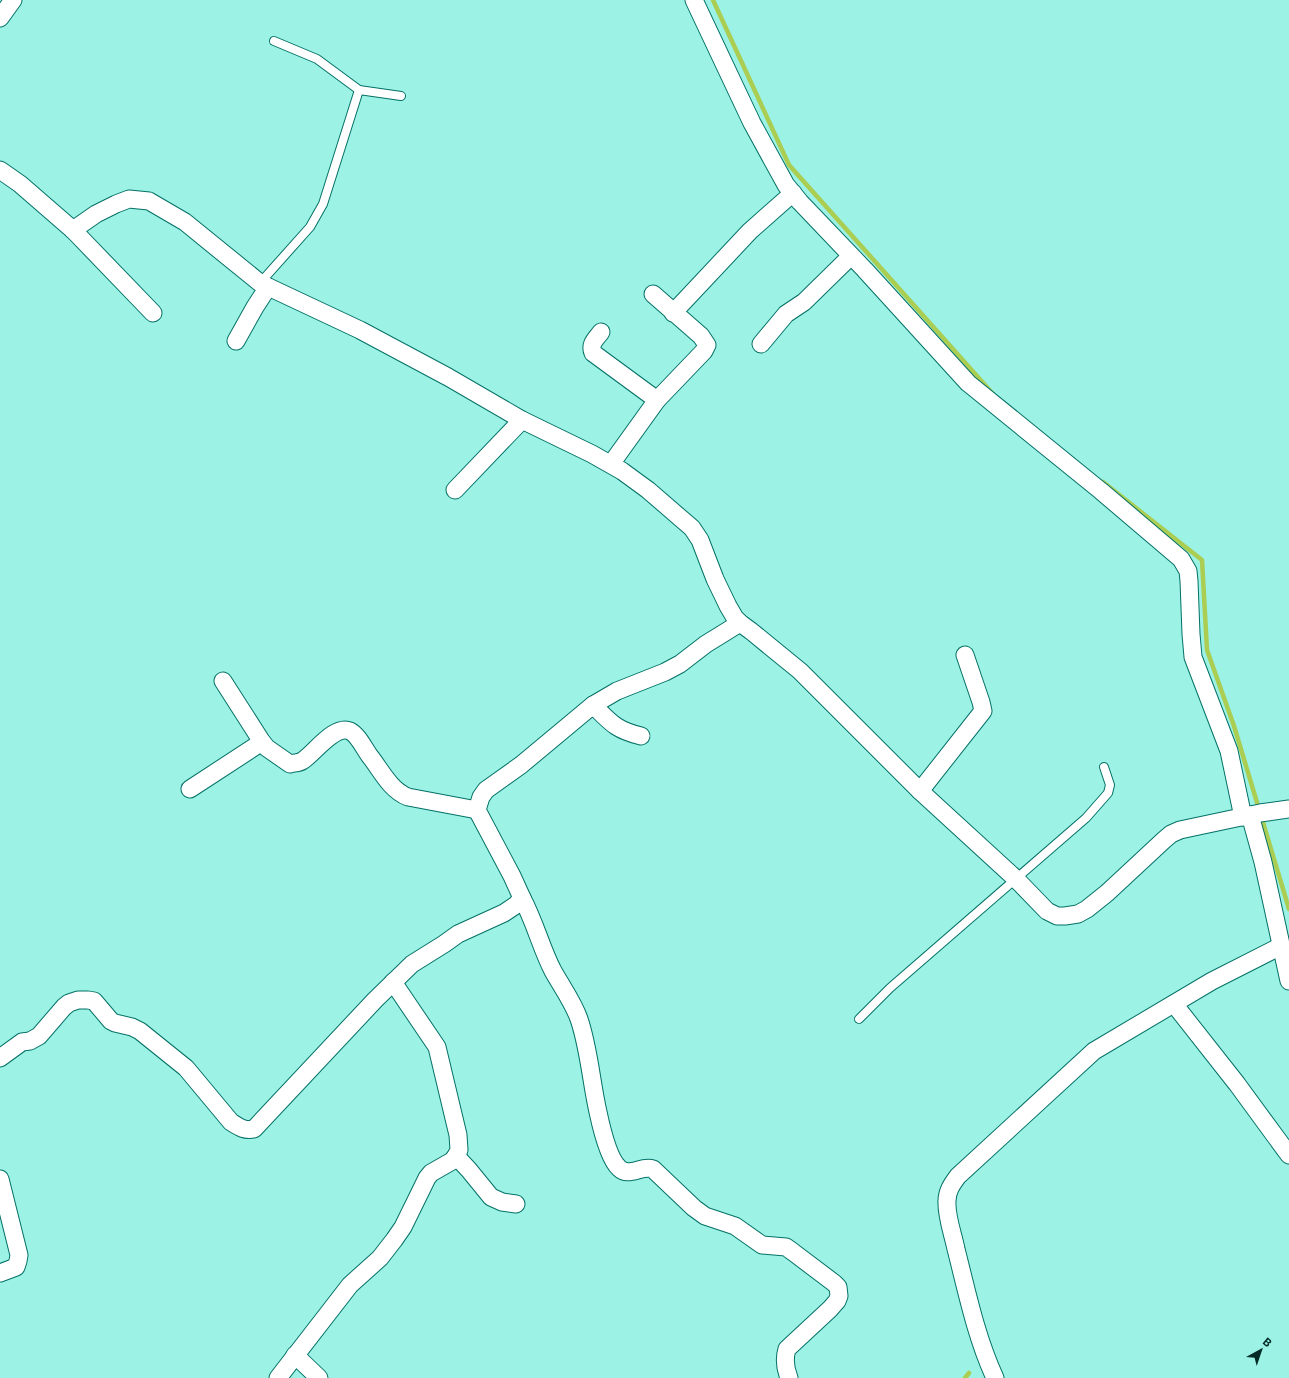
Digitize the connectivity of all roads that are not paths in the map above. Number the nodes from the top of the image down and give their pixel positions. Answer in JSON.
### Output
{"nodes":[{"id":1,"x":13,"y":0,"type":"edge"},
{"id":2,"x":694,"y":0,"type":"edge"},
{"id":3,"x":0,"y":18,"type":"edge"},
{"id":4,"x":274,"y":41,"type":"dead end"},
{"id":5,"x":359,"y":90,"type":"junction"},
{"id":6,"x":401,"y":96,"type":"dead end"},
{"id":7,"x":0,"y":170,"type":"edge"},
{"id":8,"x":793,"y":193,"type":"junction"},
{"id":9,"x":73,"y":230,"type":"junction"},
{"id":10,"x":852,"y":256,"type":"junction"},
{"id":11,"x":264,"y":285,"type":"junction"},
{"id":12,"x":654,"y":294,"type":"dead end"},
{"id":13,"x":673,"y":312,"type":"junction"},
{"id":14,"x":153,"y":313,"type":"dead end"},
{"id":15,"x":601,"y":332,"type":"dead end"},
{"id":16,"x":236,"y":342,"type":"dead end"},
{"id":17,"x":761,"y":344,"type":"dead end"},
{"id":18,"x":657,"y":400,"type":"junction"},
{"id":19,"x":522,"y":420,"type":"junction"},
{"id":20,"x":611,"y":464,"type":"junction"},
{"id":21,"x":455,"y":490,"type":"dead end"},
{"id":22,"x":740,"y":623,"type":"junction"},
{"id":23,"x":965,"y":655,"type":"dead end"},
{"id":24,"x":223,"y":681,"type":"dead end"},
{"id":25,"x":593,"y":705,"type":"junction"},
{"id":26,"x":641,"y":736,"type":"dead end"},
{"id":27,"x":262,"y":742,"type":"junction"},
{"id":28,"x":1104,"y":767,"type":"dead end"},
{"id":29,"x":190,"y":789,"type":"dead end"},
{"id":30,"x":920,"y":791,"type":"junction"},
{"id":31,"x":1289,"y":809,"type":"edge"},
{"id":32,"x":477,"y":810,"type":"junction"},
{"id":33,"x":1246,"y":816,"type":"junction"},
{"id":34,"x":1016,"y":880,"type":"junction"},
{"id":35,"x":522,"y":898,"type":"junction"},
{"id":36,"x":1281,"y":946,"type":"junction"},
{"id":37,"x":1289,"y":981,"type":"edge"},
{"id":38,"x":393,"y":982,"type":"junction"},
{"id":39,"x":1174,"y":1004,"type":"junction"},
{"id":40,"x":859,"y":1019,"type":"dead end"},
{"id":41,"x":0,"y":1058,"type":"edge"},
{"id":42,"x":1289,"y":1155,"type":"edge"},
{"id":43,"x":456,"y":1156,"type":"junction"},
{"id":44,"x":0,"y":1179,"type":"edge"},
{"id":45,"x":516,"y":1204,"type":"dead end"},
{"id":46,"x":0,"y":1273,"type":"edge"},
{"id":47,"x":295,"y":1356,"type":"junction"},
{"id":48,"x":278,"y":1378,"type":"edge"},
{"id":49,"x":319,"y":1378,"type":"edge"},
{"id":50,"x":789,"y":1378,"type":"edge"},
{"id":51,"x":995,"y":1378,"type":"edge"}],
"edges":[{"from":1,"to":3,"type":"street"},
{"from":2,"to":8,"type":"street"},
{"from":4,"to":5,"type":"lane"},
{"from":5,"to":6,"type":"lane"},
{"from":5,"to":11,"type":"lane"},
{"from":7,"to":9,"type":"street"},
{"from":8,"to":10,"type":"street"},
{"from":8,"to":13,"type":"street"},
{"from":9,"to":11,"type":"street"},
{"from":9,"to":14,"type":"street"},
{"from":10,"to":17,"type":"street"},
{"from":10,"to":33,"type":"street"},
{"from":11,"to":16,"type":"street"},
{"from":11,"to":19,"type":"street"},
{"from":12,"to":13,"type":"street"},
{"from":13,"to":18,"type":"street"},
{"from":15,"to":18,"type":"street"},
{"from":18,"to":20,"type":"street"},
{"from":19,"to":20,"type":"street"},
{"from":19,"to":21,"type":"street"},
{"from":20,"to":22,"type":"street"},
{"from":22,"to":25,"type":"street"},
{"from":22,"to":30,"type":"street"},
{"from":23,"to":30,"type":"street"},
{"from":24,"to":27,"type":"street"},
{"from":25,"to":26,"type":"street"},
{"from":25,"to":32,"type":"street"},
{"from":27,"to":29,"type":"street"},
{"from":27,"to":32,"type":"street"},
{"from":28,"to":34,"type":"lane"},
{"from":30,"to":34,"type":"street"},
{"from":31,"to":33,"type":"street"},
{"from":32,"to":35,"type":"street"},
{"from":33,"to":34,"type":"street"},
{"from":33,"to":36,"type":"street"},
{"from":34,"to":40,"type":"lane"},
{"from":35,"to":38,"type":"street"},
{"from":35,"to":50,"type":"street"},
{"from":36,"to":37,"type":"street"},
{"from":36,"to":39,"type":"street"},
{"from":38,"to":41,"type":"street"},
{"from":38,"to":43,"type":"street"},
{"from":39,"to":42,"type":"street"},
{"from":39,"to":51,"type":"street"},
{"from":43,"to":45,"type":"street"},
{"from":43,"to":47,"type":"street"},
{"from":44,"to":46,"type":"street"},
{"from":47,"to":48,"type":"street"},
{"from":47,"to":49,"type":"street"}]}
